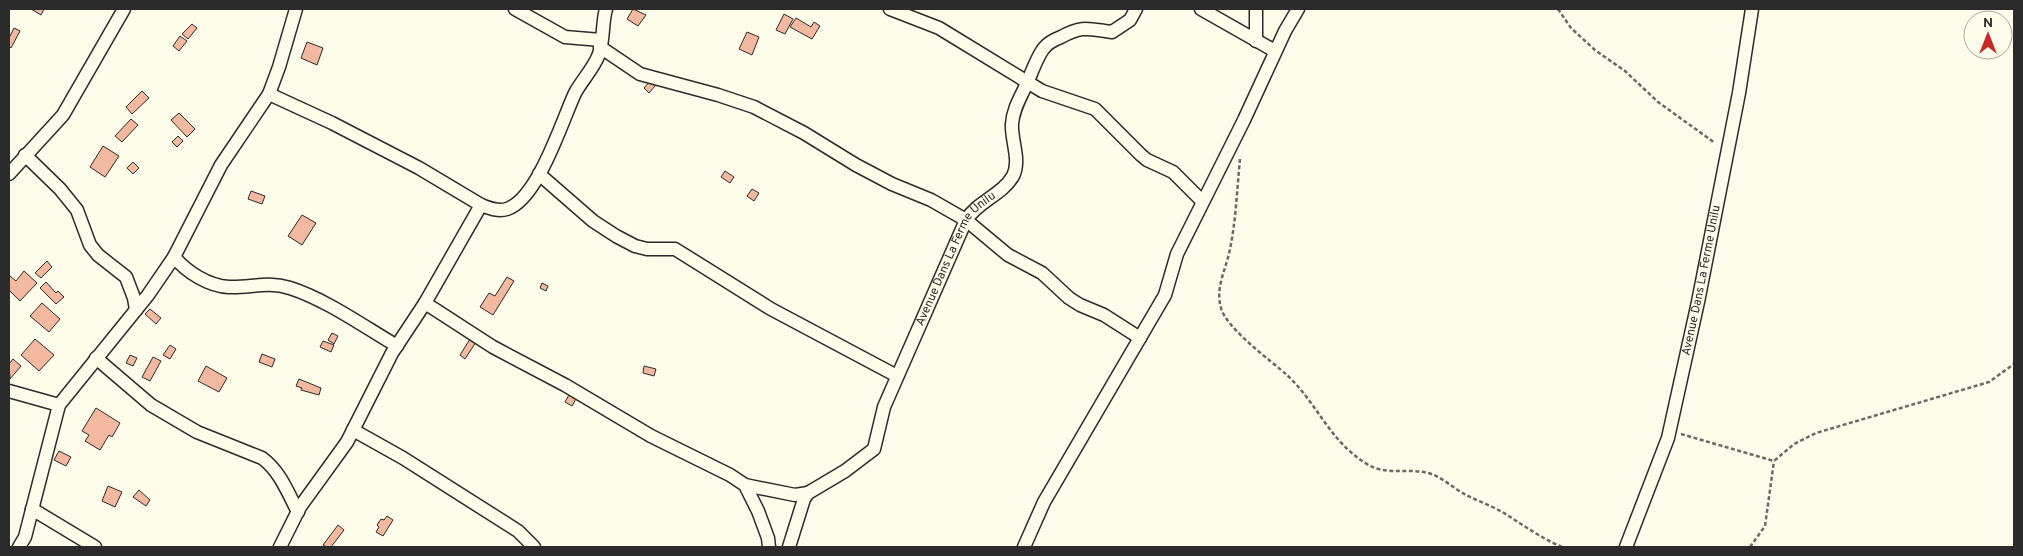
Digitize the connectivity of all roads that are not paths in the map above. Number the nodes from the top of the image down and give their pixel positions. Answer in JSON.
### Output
{"nodes":[{"id":1,"x":124,"y":9,"type":"edge"},
{"id":2,"x":296,"y":9,"type":"edge"},
{"id":3,"x":515,"y":9,"type":"edge"},
{"id":4,"x":606,"y":9,"type":"edge"},
{"id":5,"x":890,"y":9,"type":"edge"},
{"id":6,"x":1136,"y":9,"type":"edge"},
{"id":7,"x":1201,"y":9,"type":"edge"},
{"id":8,"x":1256,"y":9,"type":"edge"},
{"id":9,"x":1298,"y":9,"type":"edge"},
{"id":10,"x":1752,"y":9,"type":"edge"},
{"id":11,"x":1256,"y":41,"type":"junction"},
{"id":12,"x":601,"y":44,"type":"junction"},
{"id":13,"x":1275,"y":51,"type":"junction"},
{"id":14,"x":1028,"y":81,"type":"junction"},
{"id":15,"x":269,"y":94,"type":"junction"},
{"id":16,"x":25,"y":155,"type":"junction"},
{"id":17,"x":9,"y":174,"type":"edge"},
{"id":18,"x":539,"y":174,"type":"junction"},
{"id":19,"x":1202,"y":202,"type":"junction"},
{"id":20,"x":481,"y":206,"type":"junction"},
{"id":21,"x":966,"y":220,"type":"junction"},
{"id":22,"x":174,"y":257,"type":"junction"},
{"id":23,"x":425,"y":303,"type":"junction"},
{"id":24,"x":136,"y":310,"type":"junction"},
{"id":25,"x":1140,"y":338,"type":"junction"},
{"id":26,"x":397,"y":346,"type":"junction"},
{"id":27,"x":96,"y":358,"type":"junction"},
{"id":28,"x":897,"y":376,"type":"junction"},
{"id":29,"x":9,"y":391,"type":"edge"},
{"id":30,"x":58,"y":405,"type":"junction"},
{"id":31,"x":353,"y":430,"type":"junction"},
{"id":32,"x":745,"y":485,"type":"junction"},
{"id":33,"x":808,"y":493,"type":"junction"},
{"id":34,"x":32,"y":509,"type":"junction"},
{"id":35,"x":298,"y":512,"type":"junction"},
{"id":36,"x":19,"y":547,"type":"edge"},
{"id":37,"x":94,"y":547,"type":"edge"},
{"id":38,"x":280,"y":547,"type":"edge"},
{"id":39,"x":534,"y":547,"type":"edge"},
{"id":40,"x":769,"y":547,"type":"edge"},
{"id":41,"x":789,"y":547,"type":"edge"},
{"id":42,"x":1024,"y":547,"type":"edge"},
{"id":43,"x":1626,"y":547,"type":"edge"}],
"edges":[{"from":1,"to":16,"type":"street"},
{"from":2,"to":15,"type":"street"},
{"from":3,"to":12,"type":"street"},
{"from":4,"to":12,"type":"street"},
{"from":5,"to":14,"type":"street"},
{"from":6,"to":14,"type":"street","name":"Avenue Dans La Ferme Unilu"},
{"from":7,"to":11,"type":"street"},
{"from":8,"to":11,"type":"street"},
{"from":9,"to":13,"type":"street"},
{"from":10,"to":43,"type":"street","name":"Avenue Dans La Ferme Unilu"},
{"from":11,"to":13,"type":"street"},
{"from":12,"to":18,"type":"street"},
{"from":12,"to":21,"type":"street"},
{"from":13,"to":19,"type":"street"},
{"from":14,"to":19,"type":"street"},
{"from":14,"to":21,"type":"street","name":"Avenue Dans La Ferme Unilu"},
{"from":15,"to":20,"type":"street"},
{"from":15,"to":22,"type":"street"},
{"from":16,"to":17,"type":"street"},
{"from":16,"to":24,"type":"street"},
{"from":18,"to":20,"type":"street"},
{"from":18,"to":28,"type":"street"},
{"from":19,"to":25,"type":"street"},
{"from":20,"to":23,"type":"street"},
{"from":21,"to":25,"type":"street"},
{"from":21,"to":28,"type":"street","name":"Avenue Dans La Ferme Unilu"},
{"from":22,"to":24,"type":"street"},
{"from":22,"to":26,"type":"street"},
{"from":23,"to":26,"type":"street"},
{"from":23,"to":32,"type":"street"},
{"from":24,"to":27,"type":"street"},
{"from":25,"to":42,"type":"street"},
{"from":26,"to":31,"type":"street"},
{"from":27,"to":30,"type":"street"},
{"from":27,"to":35,"type":"street"},
{"from":28,"to":33,"type":"street","name":"Avenue Dans La Ferme Unilu"},
{"from":29,"to":30,"type":"street"},
{"from":30,"to":34,"type":"street"},
{"from":31,"to":35,"type":"street"},
{"from":31,"to":39,"type":"street"},
{"from":32,"to":33,"type":"street"},
{"from":32,"to":40,"type":"street"},
{"from":33,"to":41,"type":"street"},
{"from":34,"to":36,"type":"street"},
{"from":34,"to":37,"type":"street"},
{"from":35,"to":38,"type":"street"}]}
